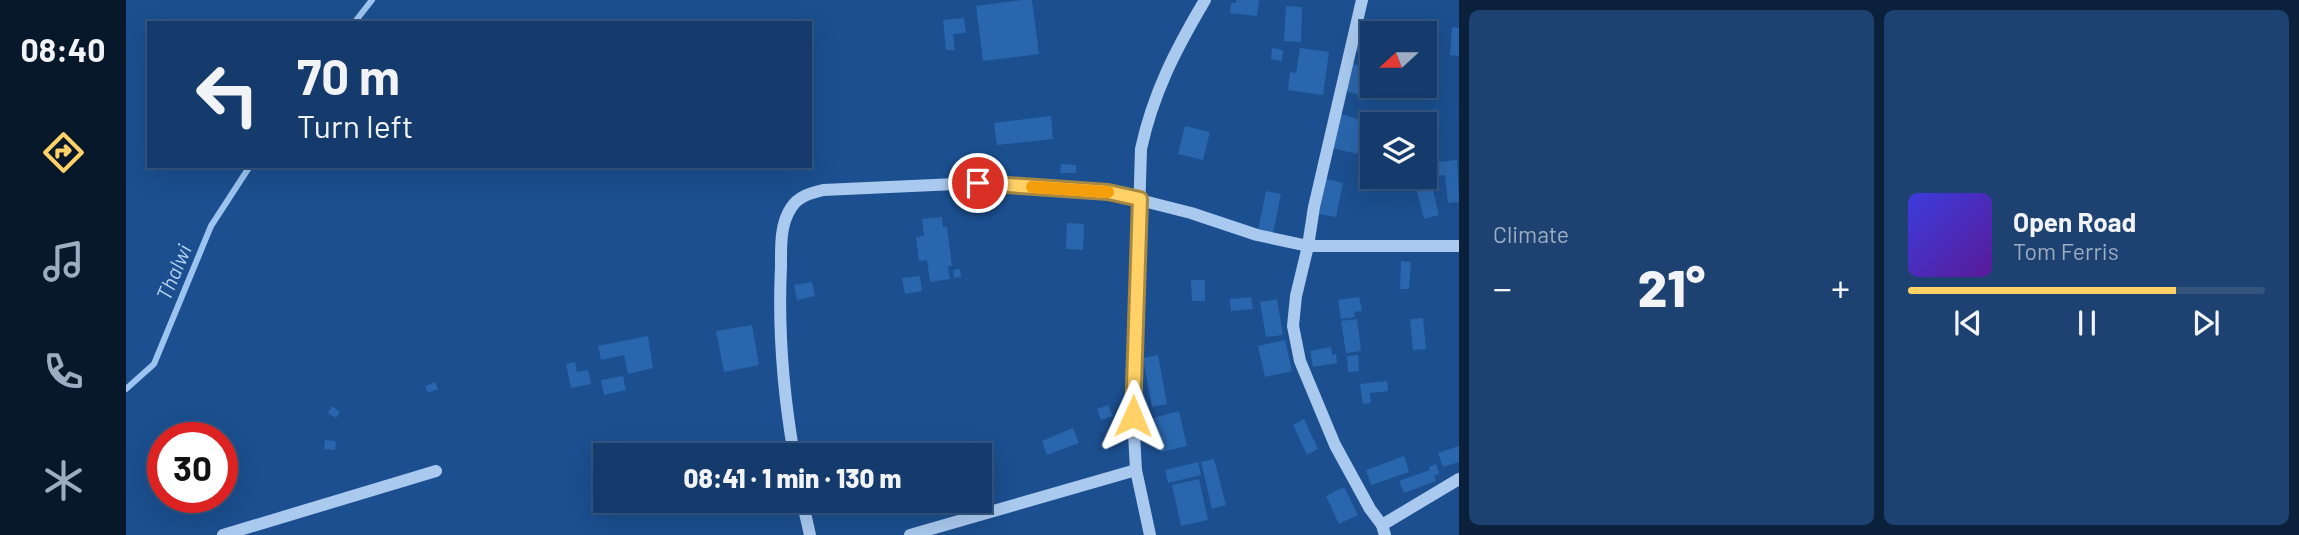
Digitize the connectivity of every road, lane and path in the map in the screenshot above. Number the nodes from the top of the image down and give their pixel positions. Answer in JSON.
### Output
{"nodes":[{"id":1,"x":1205,"y":0,"type":"edge"},
{"id":2,"x":1362,"y":0,"type":"edge"},
{"id":3,"x":1140,"y":199,"type":"junction"},
{"id":4,"x":1308,"y":246,"type":"junction"},
{"id":5,"x":1459,"y":246,"type":"edge"},
{"id":6,"x":792,"y":443,"type":"edge"},
{"id":7,"x":1136,"y":470,"type":"junction"},
{"id":8,"x":436,"y":471,"type":"dead end"},
{"id":9,"x":1459,"y":479,"type":"edge"},
{"id":10,"x":805,"y":513,"type":"edge"},
{"id":11,"x":1384,"y":530,"type":"edge"},
{"id":12,"x":223,"y":535,"type":"edge"},
{"id":13,"x":810,"y":535,"type":"edge"},
{"id":14,"x":910,"y":535,"type":"edge"},
{"id":15,"x":1150,"y":535,"type":"edge"}],
"edges":[{"from":1,"to":3,"type":"street"},
{"from":2,"to":4,"type":"street"},
{"from":3,"to":4,"type":"street"},
{"from":3,"to":6,"type":"street"},
{"from":3,"to":7,"type":"street"},
{"from":4,"to":5,"type":"street"},
{"from":4,"to":11,"type":"street"},
{"from":7,"to":14,"type":"street"},
{"from":7,"to":15,"type":"street"},
{"from":8,"to":12,"type":"street"},
{"from":9,"to":11,"type":"street"},
{"from":10,"to":13,"type":"street"}]}
